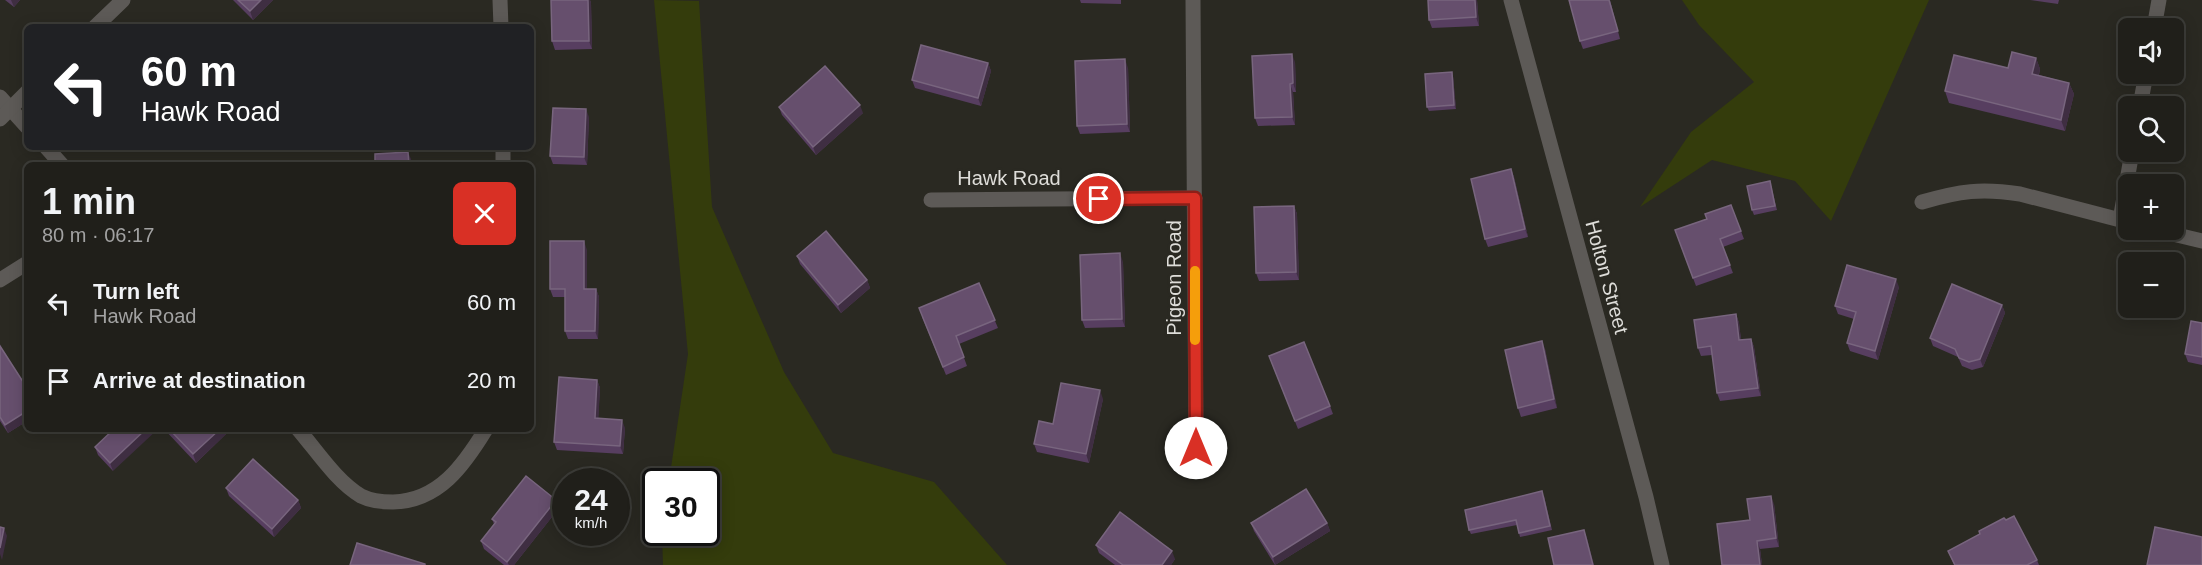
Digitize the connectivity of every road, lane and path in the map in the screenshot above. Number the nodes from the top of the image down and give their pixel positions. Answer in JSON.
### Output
{"nodes":[{"id":1,"x":123,"y":0,"type":"edge"},
{"id":2,"x":500,"y":0,"type":"edge"},
{"id":3,"x":1193,"y":0,"type":"edge"},
{"id":4,"x":1511,"y":0,"type":"edge"},
{"id":5,"x":2159,"y":0,"type":"edge"},
{"id":6,"x":2156,"y":18,"type":"edge"},
{"id":7,"x":98,"y":24,"type":"edge"},
{"id":8,"x":501,"y":24,"type":"edge"},
{"id":9,"x":24,"y":94,"type":"edge"},
{"id":10,"x":3,"y":108,"type":"edge"},
{"id":11,"x":24,"y":125,"type":"edge"},
{"id":12,"x":49,"y":150,"type":"edge"},
{"id":13,"x":60,"y":162,"type":"edge"},
{"id":14,"x":1195,"y":198,"type":"junction"},
{"id":15,"x":931,"y":200,"type":"dead end"},
{"id":16,"x":1923,"y":202,"type":"dead end"},
{"id":17,"x":2118,"y":219,"type":"edge"},
{"id":18,"x":2184,"y":237,"type":"edge"},
{"id":19,"x":2202,"y":241,"type":"edge"},
{"id":20,"x":24,"y":264,"type":"edge"},
{"id":21,"x":0,"y":280,"type":"edge"},
{"id":22,"x":301,"y":432,"type":"edge"},
{"id":23,"x":484,"y":432,"type":"edge"},
{"id":24,"x":1196,"y":448,"type":"dead end"},
{"id":25,"x":1662,"y":565,"type":"edge"}],
"edges":[{"from":1,"to":7,"type":"street"},
{"from":2,"to":8,"type":"street"},
{"from":3,"to":14,"type":"street","name":"Pigeon Road"},
{"from":4,"to":25,"type":"street","name":"Holton Street"},
{"from":5,"to":6,"type":"street"},
{"from":9,"to":10,"type":"street"},
{"from":10,"to":11,"type":"street"},
{"from":12,"to":13,"type":"street"},
{"from":14,"to":15,"type":"street","name":"Hawk Road"},
{"from":14,"to":24,"type":"street","name":"Pigeon Road"},
{"from":16,"to":17,"type":"street"},
{"from":18,"to":19,"type":"street"},
{"from":20,"to":21,"type":"street"},
{"from":22,"to":23,"type":"street"}]}
